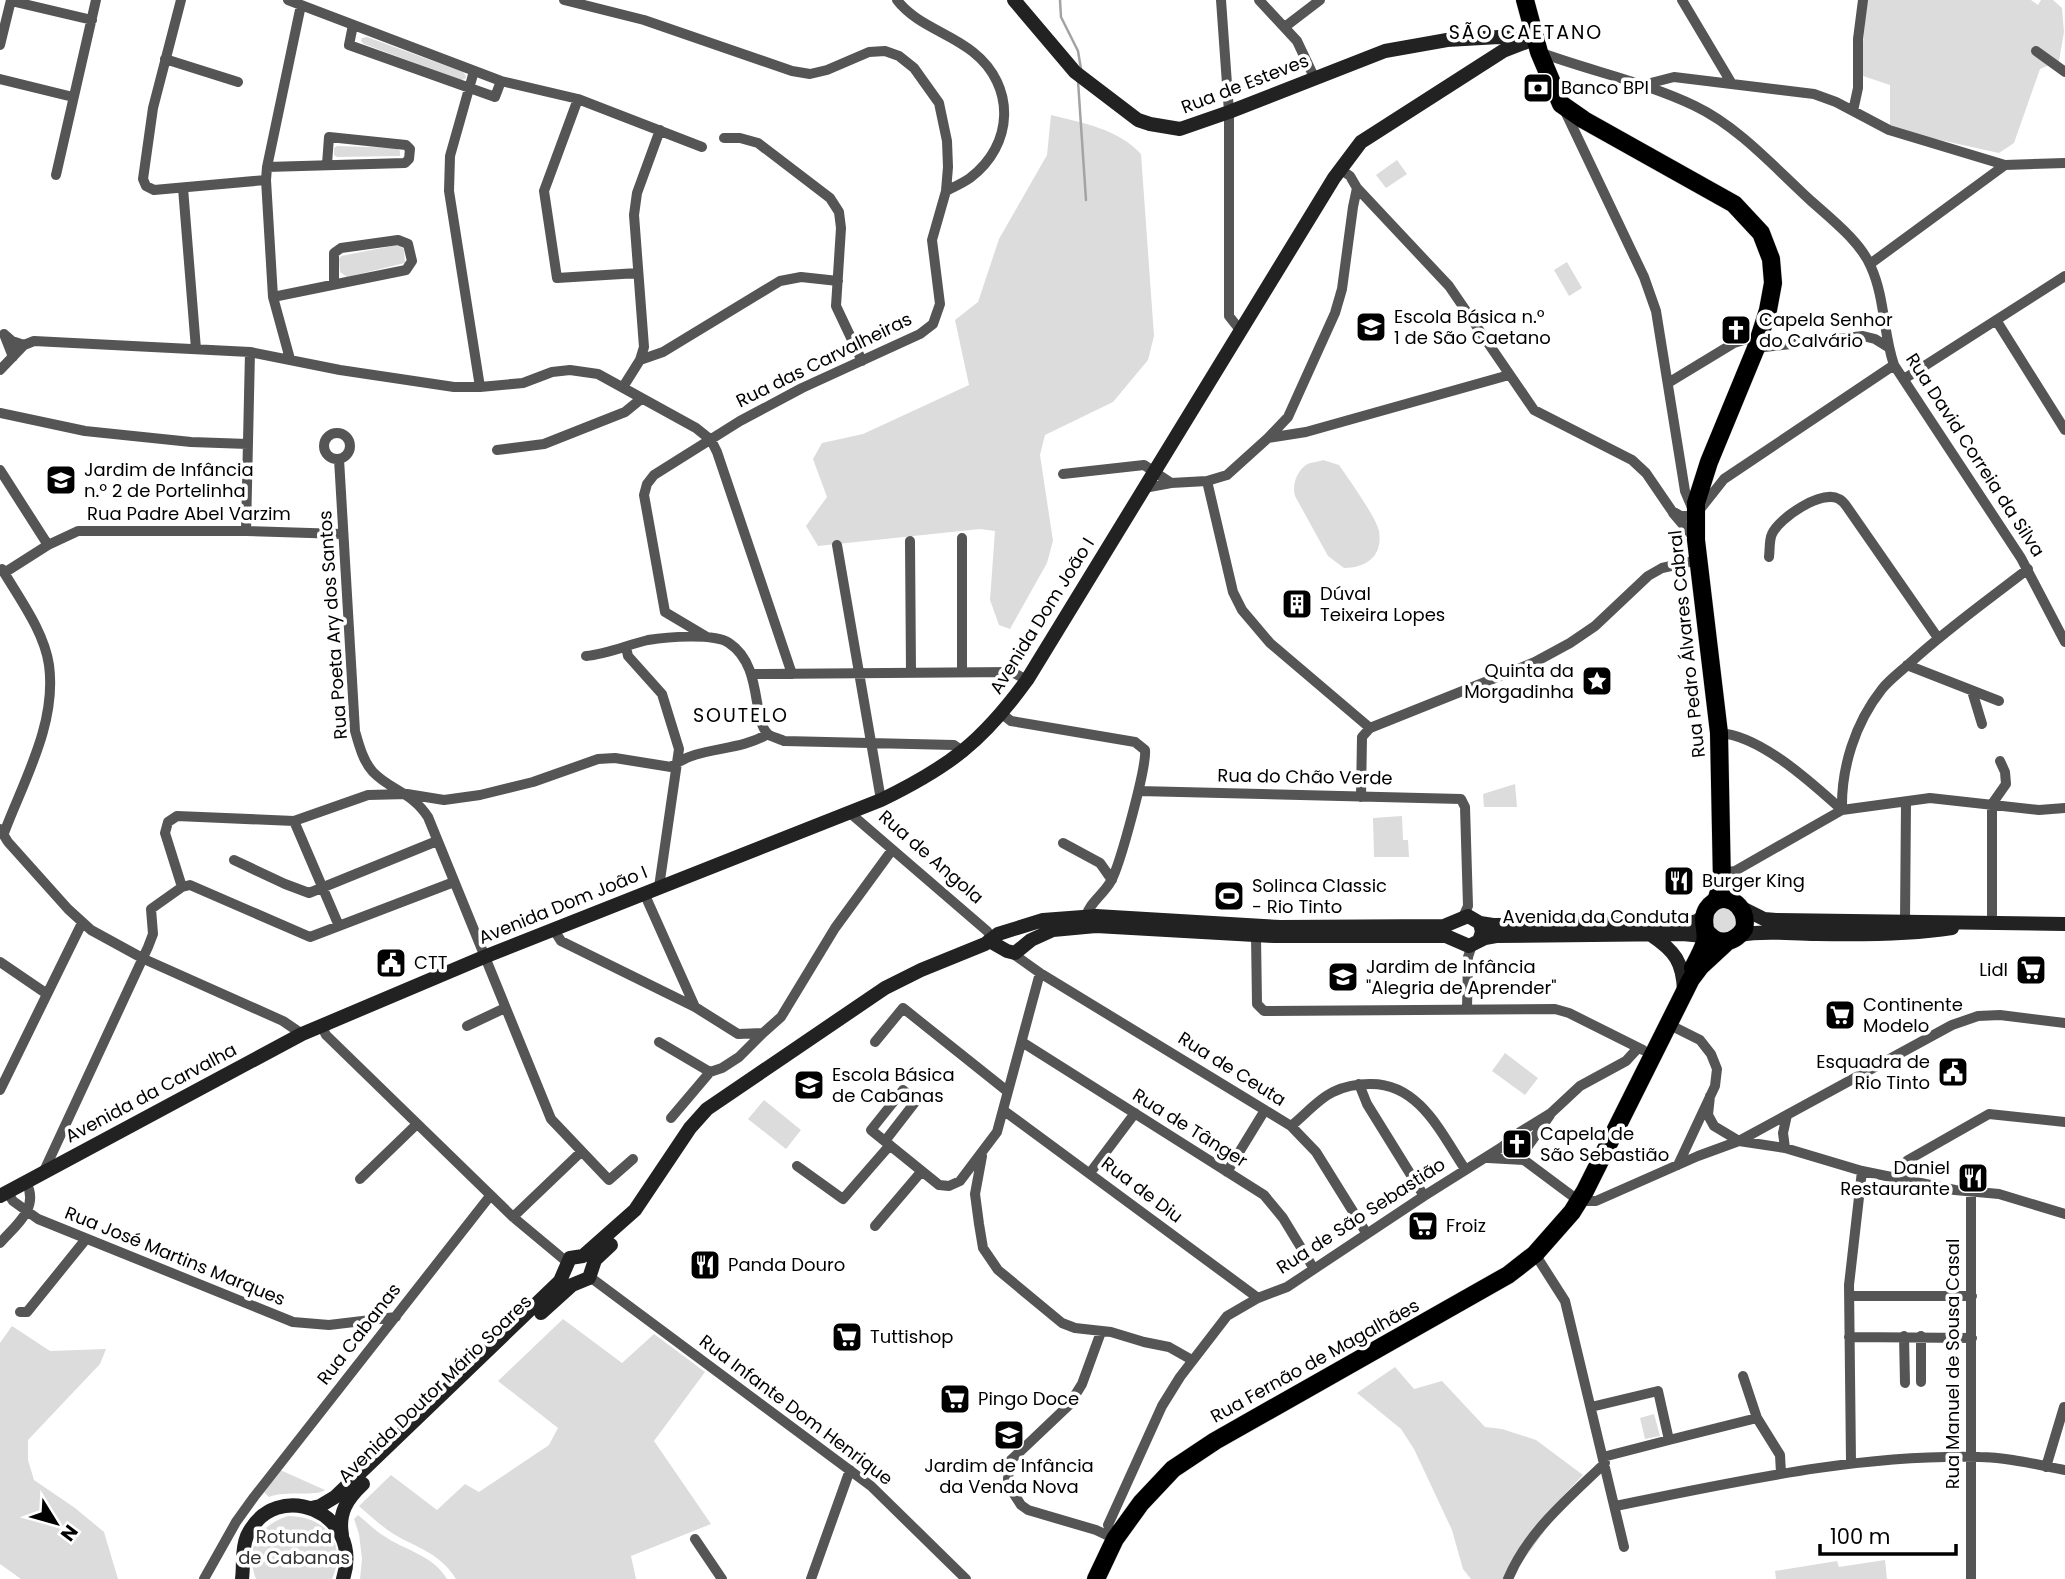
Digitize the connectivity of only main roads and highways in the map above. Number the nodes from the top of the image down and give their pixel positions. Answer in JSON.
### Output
{"nodes":[{"id":1,"x":1014,"y":0,"type":"edge"},
{"id":2,"x":1525,"y":0,"type":"edge"},
{"id":3,"x":1537,"y":45,"type":"junction"},
{"id":4,"x":1722,"y":873,"type":"junction"},
{"id":5,"x":1716,"y":901,"type":"junction"},
{"id":6,"x":1739,"y":906,"type":"junction"},
{"id":7,"x":1468,"y":917,"type":"junction"},
{"id":8,"x":2065,"y":924,"type":"edge"},
{"id":9,"x":1971,"y":925,"type":"junction"},
{"id":10,"x":1716,"y":933,"type":"junction"},
{"id":11,"x":1650,"y":935,"type":"junction"},
{"id":12,"x":994,"y":938,"type":"junction"},
{"id":13,"x":1467,"y":946,"type":"junction"},
{"id":14,"x":1018,"y":952,"type":"joint"},
{"id":15,"x":1684,"y":991,"type":"junction"},
{"id":16,"x":321,"y":1025,"type":"joint"},
{"id":17,"x":4,"y":1194,"type":"edge"},
{"id":18,"x":579,"y":1268,"type":"junction"},
{"id":19,"x":311,"y":1508,"type":"junction"},
{"id":20,"x":342,"y":1535,"type":"junction"},
{"id":21,"x":244,"y":1575,"type":"edge"},
{"id":22,"x":346,"y":1575,"type":"edge"},
{"id":23,"x":1096,"y":1579,"type":"edge"}],
"edges":[{"from":1,"to":3,"type":"main road","name":"Rua de Esteves"},
{"from":2,"to":3,"type":"main road"},
{"from":3,"to":4,"type":"main road","name":"Rua Pedro Álvares Cabral"},
{"from":3,"to":16,"type":"main road","name":"Avenida Dom João I"},
{"from":4,"to":5,"type":"main road","name":"Rua Pedro Álvares Cabral"},
{"from":4,"to":6,"type":"main road","name":"Rua Pedro Álvares Cabral"},
{"from":5,"to":6,"type":"main road"},
{"from":5,"to":10,"type":"main road"},
{"from":6,"to":9,"type":"main road"},
{"from":6,"to":10,"type":"main road"},
{"from":7,"to":10,"type":"main road","name":"Avenida da Conduta"},
{"from":7,"to":12,"type":"main road","name":"Avenida da Conduta"},
{"from":7,"to":13,"type":"main road"},
{"from":7,"to":13,"type":"main road"},
{"from":8,"to":9,"type":"main road"},
{"from":9,"to":10,"type":"main road"},
{"from":10,"to":11,"type":"main road","name":"Avenida da Conduta"},
{"from":10,"to":15,"type":"main road"},
{"from":11,"to":13,"type":"main road","name":"Avenida da Conduta"},
{"from":11,"to":15,"type":"main road"},
{"from":12,"to":14,"type":"main road","name":"Rua de Angola"},
{"from":12,"to":18,"type":"main road","name":"Avenida Doutor Mário Soares"},
{"from":13,"to":14,"type":"main road","name":"Avenida da Conduta"},
{"from":15,"to":23,"type":"main road","name":"Rua Fernão de Magalhães"},
{"from":16,"to":17,"type":"main road","name":"Avenida da Carvalha"},
{"from":18,"to":19,"type":"main road","name":"Avenida Doutor Mário Soares"},
{"from":18,"to":20,"type":"main road","name":"Avenida Doutor Mário Soares"},
{"from":19,"to":20,"type":"main road"},
{"from":19,"to":21,"type":"main road","name":"Avenida Doutor Mário Soares"},
{"from":20,"to":22,"type":"main road","name":"Avenida Doutor Mário Soares"}]}
